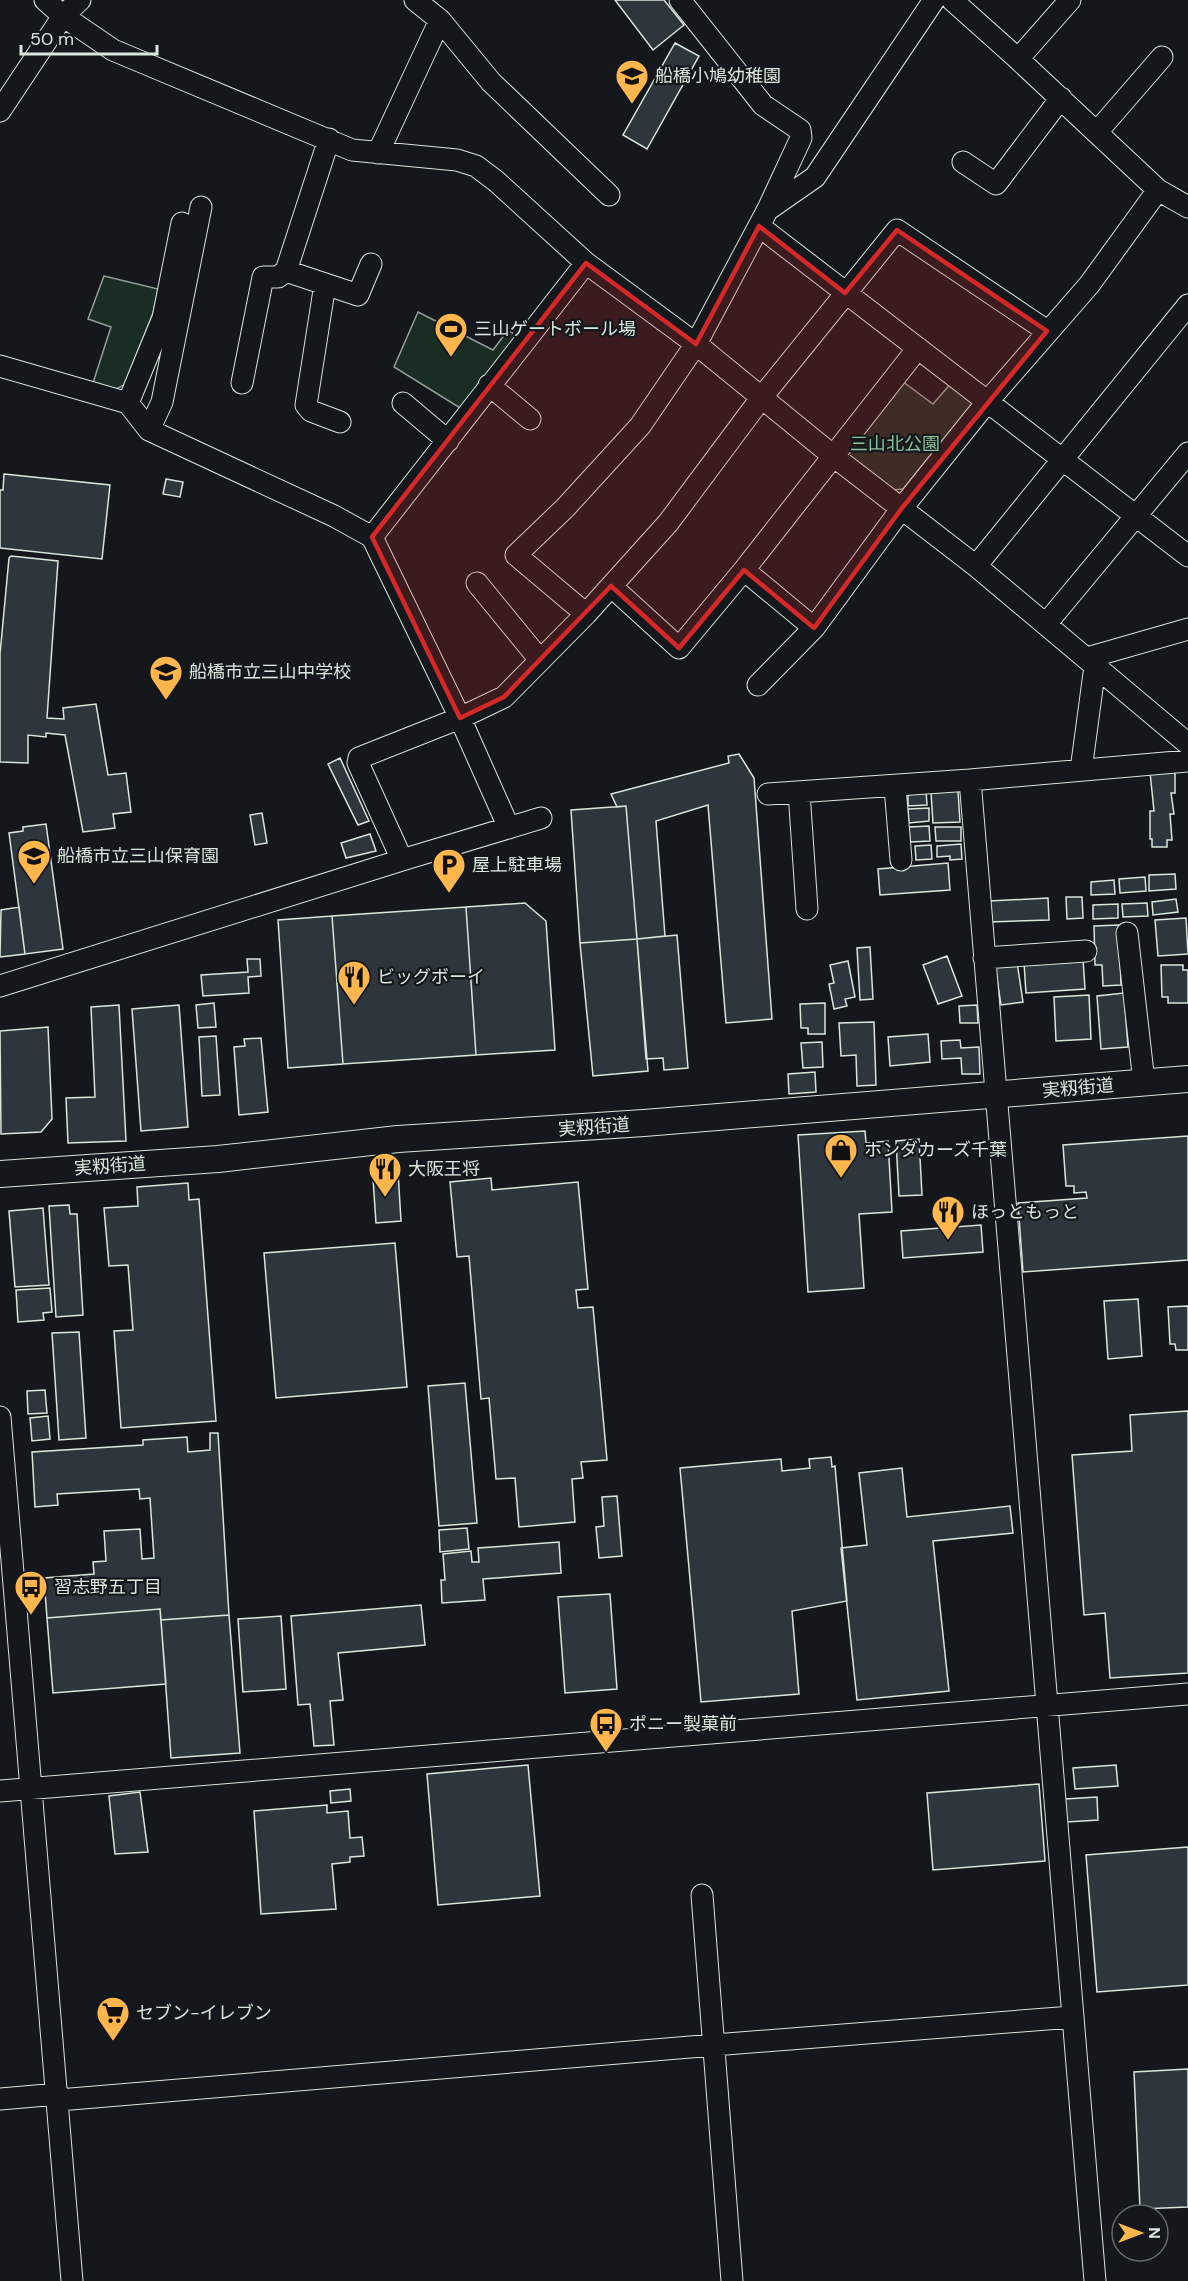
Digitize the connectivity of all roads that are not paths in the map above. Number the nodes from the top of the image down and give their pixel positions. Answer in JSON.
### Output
{"nodes":[{"id":1,"x":45,"y":0,"type":"edge"},
{"id":2,"x":80,"y":0,"type":"edge"},
{"id":3,"x":415,"y":0,"type":"edge"},
{"id":4,"x":680,"y":0,"type":"edge"},
{"id":5,"x":934,"y":0,"type":"edge"},
{"id":6,"x":952,"y":0,"type":"edge"},
{"id":7,"x":1070,"y":0,"type":"edge"},
{"id":8,"x":63,"y":16,"type":"junction"},
{"id":9,"x":440,"y":20,"type":"junction"},
{"id":10,"x":1162,"y":57,"type":"dead end"},
{"id":11,"x":1018,"y":59,"type":"junction"},
{"id":12,"x":1061,"y":99,"type":"junction"},
{"id":13,"x":0,"y":111,"type":"edge"},
{"id":14,"x":1097,"y":132,"type":"junction"},
{"id":15,"x":329,"y":139,"type":"junction"},
{"id":16,"x":378,"y":153,"type":"junction"},
{"id":17,"x":963,"y":162,"type":"dead end"},
{"id":18,"x":1158,"y":190,"type":"junction"},
{"id":19,"x":609,"y":195,"type":"dead end"},
{"id":20,"x":201,"y":207,"type":"dead end"},
{"id":21,"x":1188,"y":207,"type":"edge"},
{"id":22,"x":764,"y":218,"type":"junction"},
{"id":23,"x":182,"y":224,"type":"dead end"},
{"id":24,"x":586,"y":263,"type":"junction"},
{"id":25,"x":371,"y":264,"type":"dead end"},
{"id":26,"x":286,"y":271,"type":"junction"},
{"id":27,"x":325,"y":284,"type":"junction"},
{"id":28,"x":845,"y":293,"type":"junction"},
{"id":29,"x":1188,"y":305,"type":"edge"},
{"id":30,"x":1047,"y":332,"type":"junction"},
{"id":31,"x":696,"y":344,"type":"junction"},
{"id":32,"x":918,"y":348,"type":"junction"},
{"id":33,"x":0,"y":366,"type":"edge"},
{"id":34,"x":242,"y":383,"type":"dead end"},
{"id":35,"x":489,"y":385,"type":"junction"},
{"id":36,"x":762,"y":397,"type":"junction"},
{"id":37,"x":987,"y":402,"type":"junction"},
{"id":38,"x":128,"y":403,"type":"junction"},
{"id":39,"x":403,"y":403,"type":"dead end"},
{"id":40,"x":530,"y":419,"type":"dead end"},
{"id":41,"x":340,"y":422,"type":"dead end"},
{"id":42,"x":149,"y":430,"type":"junction"},
{"id":43,"x":448,"y":441,"type":"junction"},
{"id":44,"x":1188,"y":453,"type":"edge"},
{"id":45,"x":832,"y":455,"type":"junction"},
{"id":46,"x":1064,"y":461,"type":"junction"},
{"id":47,"x":902,"y":508,"type":"junction"},
{"id":48,"x":1136,"y":516,"type":"junction"},
{"id":49,"x":372,"y":537,"type":"junction"},
{"id":50,"x":1188,"y":556,"type":"edge"},
{"id":51,"x":976,"y":566,"type":"junction"},
{"id":52,"x":744,"y":570,"type":"junction"},
{"id":53,"x":477,"y":583,"type":"dead end"},
{"id":54,"x":611,"y":586,"type":"junction"},
{"id":55,"x":586,"y":614,"type":"junction"},
{"id":56,"x":1046,"y":624,"type":"junction"},
{"id":57,"x":814,"y":628,"type":"junction"},
{"id":58,"x":1188,"y":629,"type":"edge"},
{"id":59,"x":540,"y":660,"type":"junction"},
{"id":60,"x":1091,"y":662,"type":"junction"},
{"id":61,"x":758,"y":685,"type":"dead end"},
{"id":62,"x":460,"y":718,"type":"junction"},
{"id":63,"x":1188,"y":744,"type":"edge"},
{"id":64,"x":1188,"y":760,"type":"edge"},
{"id":65,"x":1081,"y":770,"type":"junction"},
{"id":66,"x":970,"y":780,"type":"junction"},
{"id":67,"x":896,"y":787,"type":"junction"},
{"id":68,"x":799,"y":792,"type":"junction"},
{"id":69,"x":768,"y":794,"type":"dead end"},
{"id":70,"x":541,"y":818,"type":"dead end"},
{"id":71,"x":509,"y":828,"type":"junction"},
{"id":72,"x":402,"y":860,"type":"junction"},
{"id":73,"x":901,"y":860,"type":"dead end"},
{"id":74,"x":807,"y":909,"type":"dead end"},
{"id":75,"x":1127,"y":933,"type":"dead end"},
{"id":76,"x":1086,"y":951,"type":"dead end"},
{"id":77,"x":984,"y":958,"type":"junction"},
{"id":78,"x":0,"y":986,"type":"edge"},
{"id":79,"x":1188,"y":1078,"type":"edge"},
{"id":80,"x":1144,"y":1082,"type":"junction"},
{"id":81,"x":996,"y":1095,"type":"junction"},
{"id":82,"x":0,"y":1174,"type":"edge"},
{"id":83,"x":0,"y":1417,"type":"edge"},
{"id":84,"x":1188,"y":1694,"type":"edge"},
{"id":85,"x":1046,"y":1706,"type":"junction"},
{"id":86,"x":32,"y":1788,"type":"junction"},
{"id":87,"x":0,"y":1791,"type":"edge"},
{"id":88,"x":702,"y":1896,"type":"dead end"},
{"id":89,"x":1072,"y":2017,"type":"junction"},
{"id":90,"x":714,"y":2045,"type":"junction"},
{"id":91,"x":58,"y":2097,"type":"junction"},
{"id":92,"x":0,"y":2099,"type":"edge"},
{"id":93,"x":72,"y":2281,"type":"edge"},
{"id":94,"x":732,"y":2281,"type":"edge"},
{"id":95,"x":1095,"y":2281,"type":"edge"}],
"edges":[{"from":1,"to":8,"type":"street"},
{"from":2,"to":8,"type":"street"},
{"from":3,"to":9,"type":"street"},
{"from":4,"to":22,"type":"street"},
{"from":5,"to":22,"type":"street"},
{"from":6,"to":11,"type":"street"},
{"from":7,"to":11,"type":"street"},
{"from":8,"to":13,"type":"street"},
{"from":8,"to":15,"type":"street"},
{"from":9,"to":16,"type":"street"},
{"from":9,"to":19,"type":"street"},
{"from":10,"to":14,"type":"street"},
{"from":11,"to":12,"type":"street"},
{"from":12,"to":14,"type":"street"},
{"from":12,"to":17,"type":"street"},
{"from":14,"to":18,"type":"street"},
{"from":15,"to":16,"type":"street"},
{"from":15,"to":26,"type":"street"},
{"from":16,"to":24,"type":"street"},
{"from":18,"to":21,"type":"street"},
{"from":18,"to":30,"type":"street"},
{"from":20,"to":42,"type":"street"},
{"from":22,"to":28,"type":"street"},
{"from":22,"to":31,"type":"street"},
{"from":23,"to":38,"type":"street"},
{"from":24,"to":31,"type":"street"},
{"from":24,"to":35,"type":"street"},
{"from":25,"to":27,"type":"street"},
{"from":26,"to":27,"type":"street"},
{"from":26,"to":34,"type":"street"},
{"from":27,"to":41,"type":"street"},
{"from":28,"to":30,"type":"street"},
{"from":28,"to":32,"type":"street"},
{"from":28,"to":36,"type":"street"},
{"from":29,"to":46,"type":"street"},
{"from":30,"to":37,"type":"street"},
{"from":31,"to":36,"type":"street"},
{"from":31,"to":55,"type":"street"},
{"from":32,"to":37,"type":"street"},
{"from":32,"to":45,"type":"street"},
{"from":33,"to":38,"type":"street"},
{"from":35,"to":40,"type":"street"},
{"from":35,"to":43,"type":"street"},
{"from":36,"to":45,"type":"street"},
{"from":36,"to":54,"type":"street"},
{"from":37,"to":46,"type":"street"},
{"from":37,"to":47,"type":"street"},
{"from":38,"to":42,"type":"street"},
{"from":39,"to":43,"type":"street"},
{"from":42,"to":49,"type":"street"},
{"from":43,"to":49,"type":"street"},
{"from":44,"to":48,"type":"street"},
{"from":45,"to":47,"type":"street"},
{"from":45,"to":52,"type":"street"},
{"from":46,"to":48,"type":"street"},
{"from":46,"to":51,"type":"street"},
{"from":47,"to":51,"type":"street"},
{"from":47,"to":57,"type":"street"},
{"from":48,"to":50,"type":"street"},
{"from":48,"to":56,"type":"street"},
{"from":49,"to":62,"type":"street"},
{"from":51,"to":56,"type":"street"},
{"from":52,"to":54,"type":"street"},
{"from":52,"to":57,"type":"street"},
{"from":53,"to":59,"type":"street"},
{"from":54,"to":55,"type":"street"},
{"from":55,"to":59,"type":"street"},
{"from":56,"to":60,"type":"street"},
{"from":57,"to":61,"type":"street"},
{"from":58,"to":60,"type":"street"},
{"from":59,"to":62,"type":"street"},
{"from":60,"to":63,"type":"street"},
{"from":60,"to":65,"type":"street"},
{"from":62,"to":71,"type":"street"},
{"from":62,"to":72,"type":"street"},
{"from":64,"to":65,"type":"street"},
{"from":65,"to":66,"type":"street"},
{"from":66,"to":67,"type":"street"},
{"from":66,"to":77,"type":"street"},
{"from":67,"to":68,"type":"street"},
{"from":67,"to":73,"type":"street"},
{"from":68,"to":69,"type":"street"},
{"from":68,"to":74,"type":"street"},
{"from":70,"to":71,"type":"street"},
{"from":71,"to":72,"type":"street"},
{"from":72,"to":78,"type":"street"},
{"from":75,"to":80,"type":"street"},
{"from":76,"to":77,"type":"street"},
{"from":77,"to":81,"type":"street"},
{"from":79,"to":80,"type":"main road","name":"実籾街道"},
{"from":80,"to":81,"type":"main road","name":"実籾街道"},
{"from":81,"to":82,"type":"main road","name":"実籾街道"},
{"from":81,"to":85,"type":"street"},
{"from":83,"to":86,"type":"street"},
{"from":84,"to":85,"type":"street"},
{"from":85,"to":86,"type":"street"},
{"from":85,"to":89,"type":"street"},
{"from":86,"to":87,"type":"street"},
{"from":86,"to":91,"type":"street"},
{"from":88,"to":90,"type":"street"},
{"from":89,"to":90,"type":"street"},
{"from":89,"to":95,"type":"street"},
{"from":90,"to":91,"type":"street"},
{"from":90,"to":94,"type":"street"},
{"from":91,"to":92,"type":"street"},
{"from":91,"to":93,"type":"street"}]}
